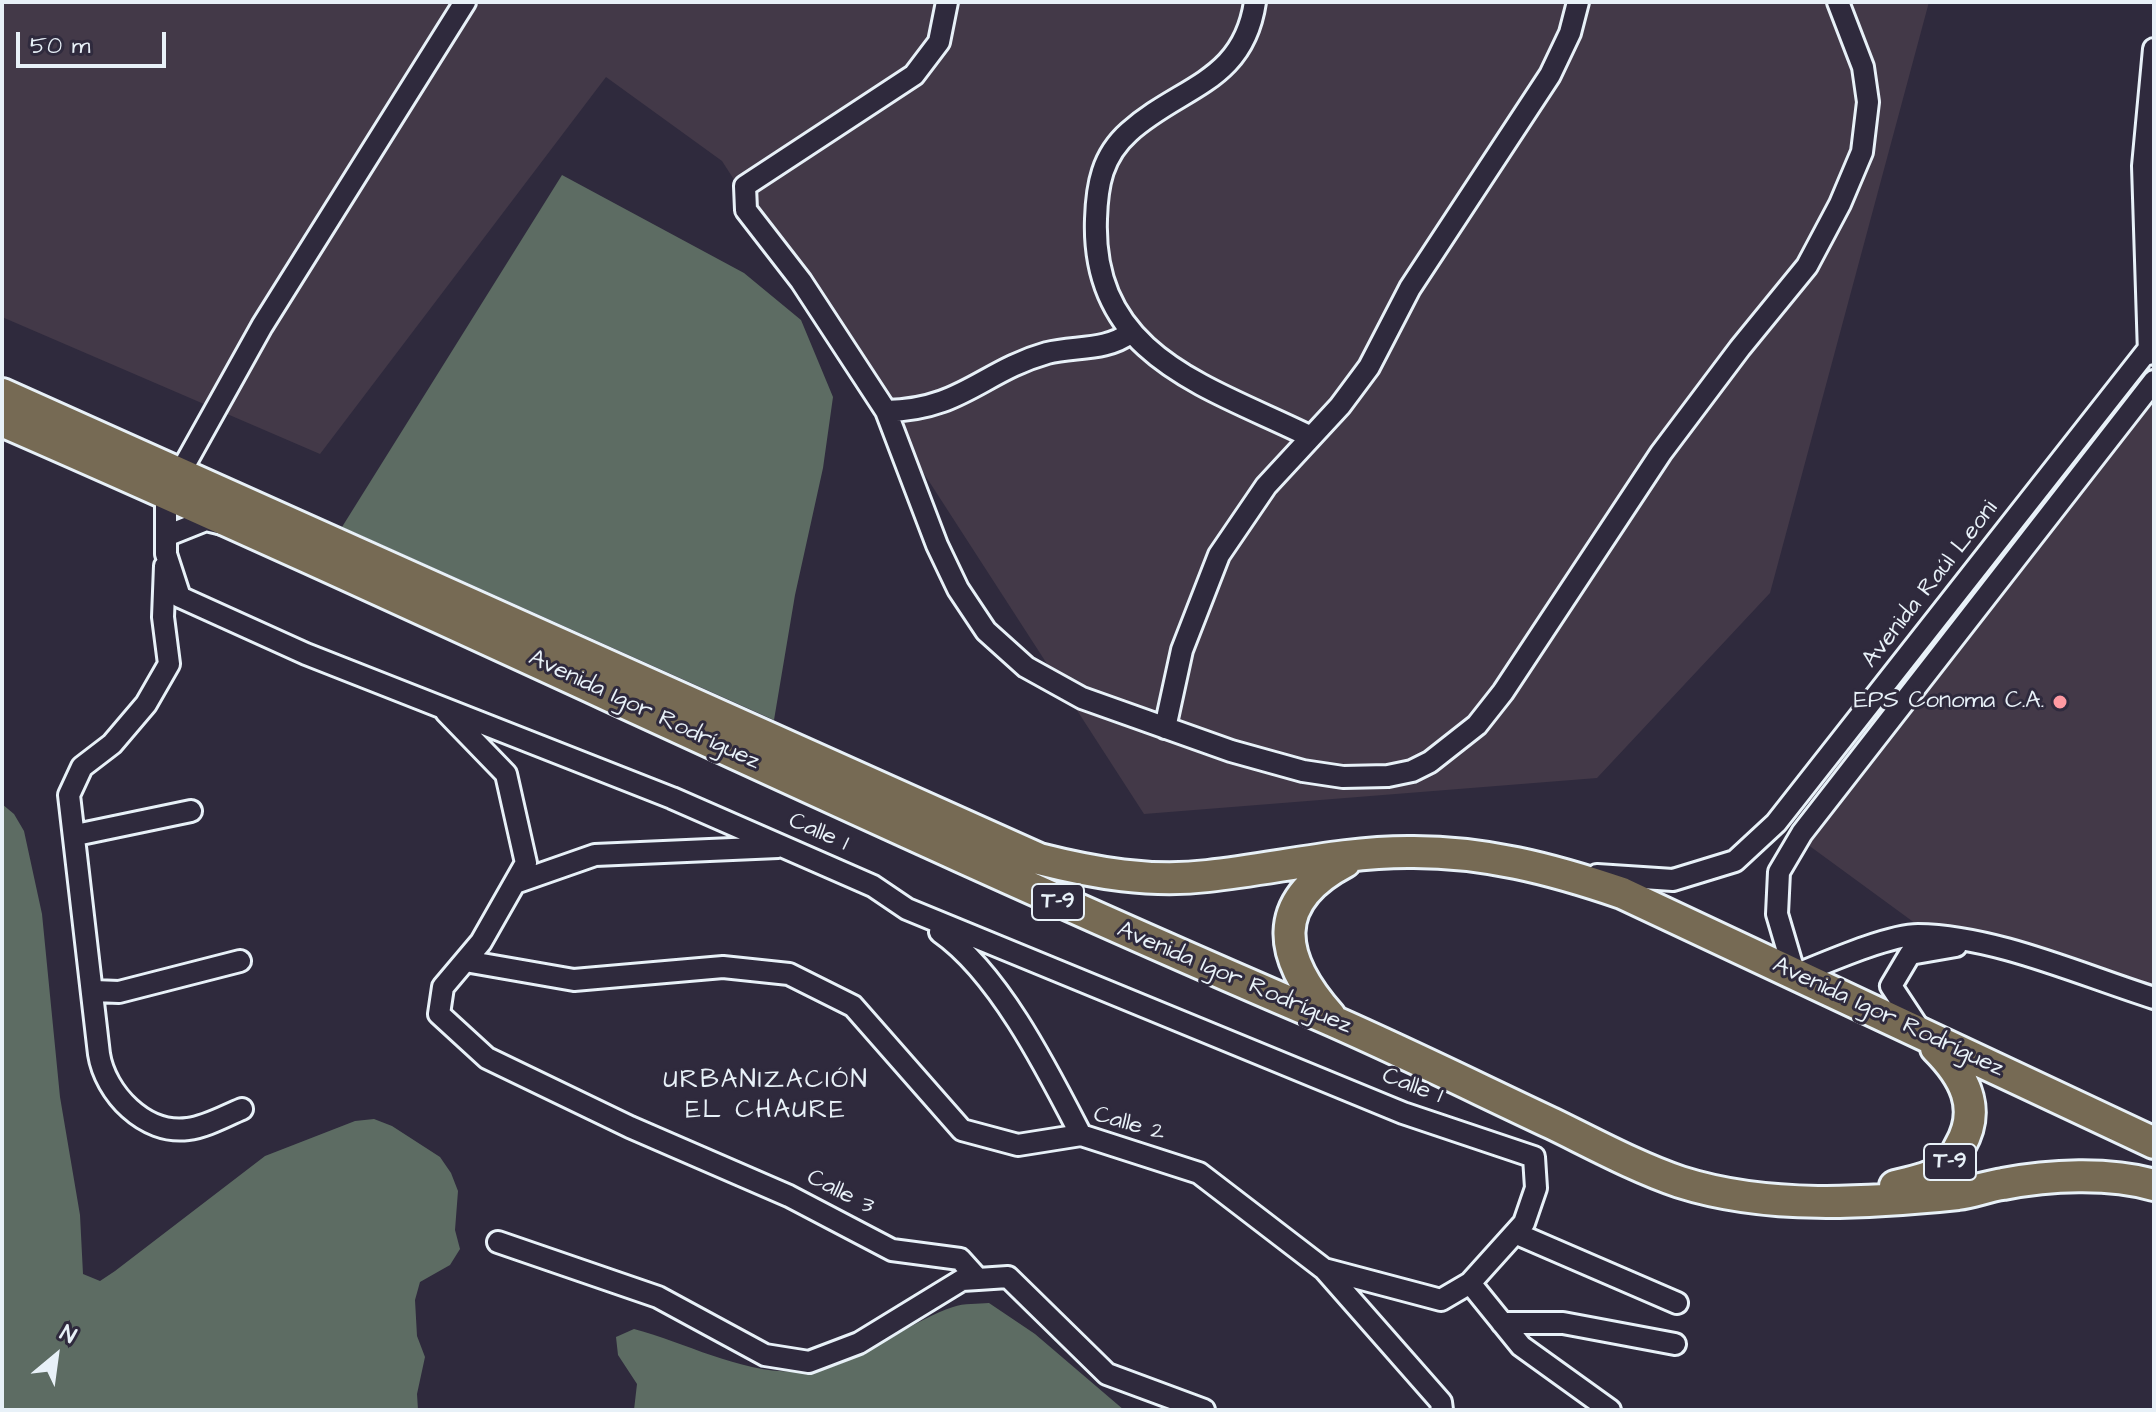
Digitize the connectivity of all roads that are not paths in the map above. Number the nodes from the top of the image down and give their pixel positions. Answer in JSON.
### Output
{"nodes":[{"id":1,"x":465,"y":2,"type":"edge"},
{"id":2,"x":947,"y":2,"type":"edge"},
{"id":3,"x":1255,"y":2,"type":"edge"},
{"id":4,"x":1578,"y":2,"type":"edge"},
{"id":5,"x":1838,"y":2,"type":"edge"},
{"id":6,"x":2154,"y":49,"type":"edge"},
{"id":7,"x":1130,"y":333,"type":"junction"},
{"id":8,"x":2152,"y":351,"type":"edge"},
{"id":9,"x":2154,"y":381,"type":"edge"},
{"id":10,"x":2,"y":394,"type":"edge"},
{"id":11,"x":886,"y":411,"type":"junction"},
{"id":12,"x":2,"y":421,"type":"edge"},
{"id":13,"x":1309,"y":436,"type":"junction"},
{"id":14,"x":173,"y":482,"type":"junction"},
{"id":15,"x":249,"y":529,"type":"junction"},
{"id":16,"x":166,"y":545,"type":"junction"},
{"id":17,"x":442,"y":708,"type":"junction"},
{"id":18,"x":1165,"y":728,"type":"junction"},
{"id":19,"x":191,"y":811,"type":"dead end"},
{"id":20,"x":76,"y":835,"type":"junction"},
{"id":21,"x":784,"y":847,"type":"junction"},
{"id":22,"x":1354,"y":857,"type":"junction"},
{"id":23,"x":1556,"y":871,"type":"junction"},
{"id":24,"x":515,"y":883,"type":"junction"},
{"id":25,"x":907,"y":909,"type":"junction"},
{"id":26,"x":1979,"y":942,"type":"junction"},
{"id":27,"x":240,"y":961,"type":"dead end"},
{"id":28,"x":465,"y":961,"type":"junction"},
{"id":29,"x":1795,"y":975,"type":"junction"},
{"id":30,"x":94,"y":991,"type":"junction"},
{"id":31,"x":2154,"y":998,"type":"edge"},
{"id":32,"x":1334,"y":1021,"type":"junction"},
{"id":33,"x":1924,"y":1036,"type":"junction"},
{"id":34,"x":242,"y":1109,"type":"dead end"},
{"id":35,"x":1081,"y":1135,"type":"junction"},
{"id":36,"x":2154,"y":1143,"type":"edge"},
{"id":37,"x":2154,"y":1185,"type":"edge"},
{"id":38,"x":1810,"y":1201,"type":"junction"},
{"id":39,"x":1515,"y":1233,"type":"junction"},
{"id":40,"x":498,"y":1242,"type":"dead end"},
{"id":41,"x":1324,"y":1269,"type":"junction"},
{"id":42,"x":978,"y":1279,"type":"junction"},
{"id":43,"x":1470,"y":1283,"type":"junction"},
{"id":44,"x":1677,"y":1303,"type":"dead end"},
{"id":45,"x":1502,"y":1323,"type":"junction"},
{"id":46,"x":1675,"y":1344,"type":"dead end"},
{"id":47,"x":1204,"y":1410,"type":"edge"},
{"id":48,"x":1442,"y":1410,"type":"edge"},
{"id":49,"x":1610,"y":1410,"type":"edge"}],
"edges":[{"from":1,"to":14,"type":"street"},
{"from":2,"to":11,"type":"street"},
{"from":3,"to":7,"type":"street"},
{"from":4,"to":13,"type":"street"},
{"from":5,"to":18,"type":"street"},
{"from":6,"to":8,"type":"street"},
{"from":7,"to":11,"type":"street"},
{"from":7,"to":13,"type":"street"},
{"from":8,"to":23,"type":"street","name":"Avenida Raúl Leoni"},
{"from":9,"to":29,"type":"street","name":"Avenida Raúl Leoni"},
{"from":10,"to":14,"type":"highway","name":"Avenida Igor Rodríguez","number":"T-9"},
{"from":11,"to":18,"type":"street"},
{"from":12,"to":14,"type":"highway","name":"Avenida Igor Rodríguez","number":"T-9"},
{"from":13,"to":18,"type":"street"},
{"from":14,"to":15,"type":"highway","name":"Avenida Igor Rodríguez","number":"T-9"},
{"from":14,"to":16,"type":"street","name":"Calle 1"},
{"from":14,"to":22,"type":"highway","name":"Avenida Igor Rodríguez","number":"T-9"},
{"from":15,"to":16,"type":"street"},
{"from":15,"to":32,"type":"highway","name":"Avenida Igor Rodríguez","number":"T-9"},
{"from":16,"to":17,"type":"street","name":"Calle 1"},
{"from":16,"to":20,"type":"street"},
{"from":17,"to":21,"type":"street","name":"Calle 1"},
{"from":17,"to":24,"type":"street"},
{"from":19,"to":20,"type":"street"},
{"from":20,"to":30,"type":"street"},
{"from":21,"to":24,"type":"street"},
{"from":21,"to":25,"type":"street","name":"Calle 1"},
{"from":22,"to":23,"type":"highway","name":"Avenida Igor Rodríguez","number":"T-9"},
{"from":22,"to":32,"type":"highway","number":"T-9"},
{"from":23,"to":29,"type":"highway","name":"Avenida Igor Rodríguez","number":"T-9"},
{"from":24,"to":28,"type":"street"},
{"from":25,"to":35,"type":"street"},
{"from":25,"to":39,"type":"street","name":"Calle 1"},
{"from":26,"to":29,"type":"street"},
{"from":26,"to":31,"type":"street"},
{"from":26,"to":33,"type":"street"},
{"from":27,"to":30,"type":"street"},
{"from":28,"to":35,"type":"street","name":"Calle 2"},
{"from":28,"to":42,"type":"street","name":"Calle 3"},
{"from":29,"to":33,"type":"highway","name":"Avenida Igor Rodríguez","number":"T-9"},
{"from":30,"to":34,"type":"street"},
{"from":32,"to":38,"type":"highway","name":"Avenida Igor Rodríguez","number":"T-9"},
{"from":33,"to":36,"type":"highway","name":"Avenida Igor Rodríguez","number":"T-9"},
{"from":33,"to":38,"type":"highway","number":"T-9"},
{"from":35,"to":41,"type":"street","name":"Calle 2"},
{"from":37,"to":38,"type":"highway","name":"Avenida Igor Rodríguez","number":"T-9"},
{"from":39,"to":43,"type":"street"},
{"from":39,"to":44,"type":"street"},
{"from":40,"to":42,"type":"street"},
{"from":41,"to":43,"type":"street","name":"Calle 2"},
{"from":41,"to":48,"type":"street"},
{"from":42,"to":47,"type":"street","name":"Calle 3"},
{"from":43,"to":45,"type":"street"},
{"from":45,"to":46,"type":"street"},
{"from":45,"to":49,"type":"street"}]}
